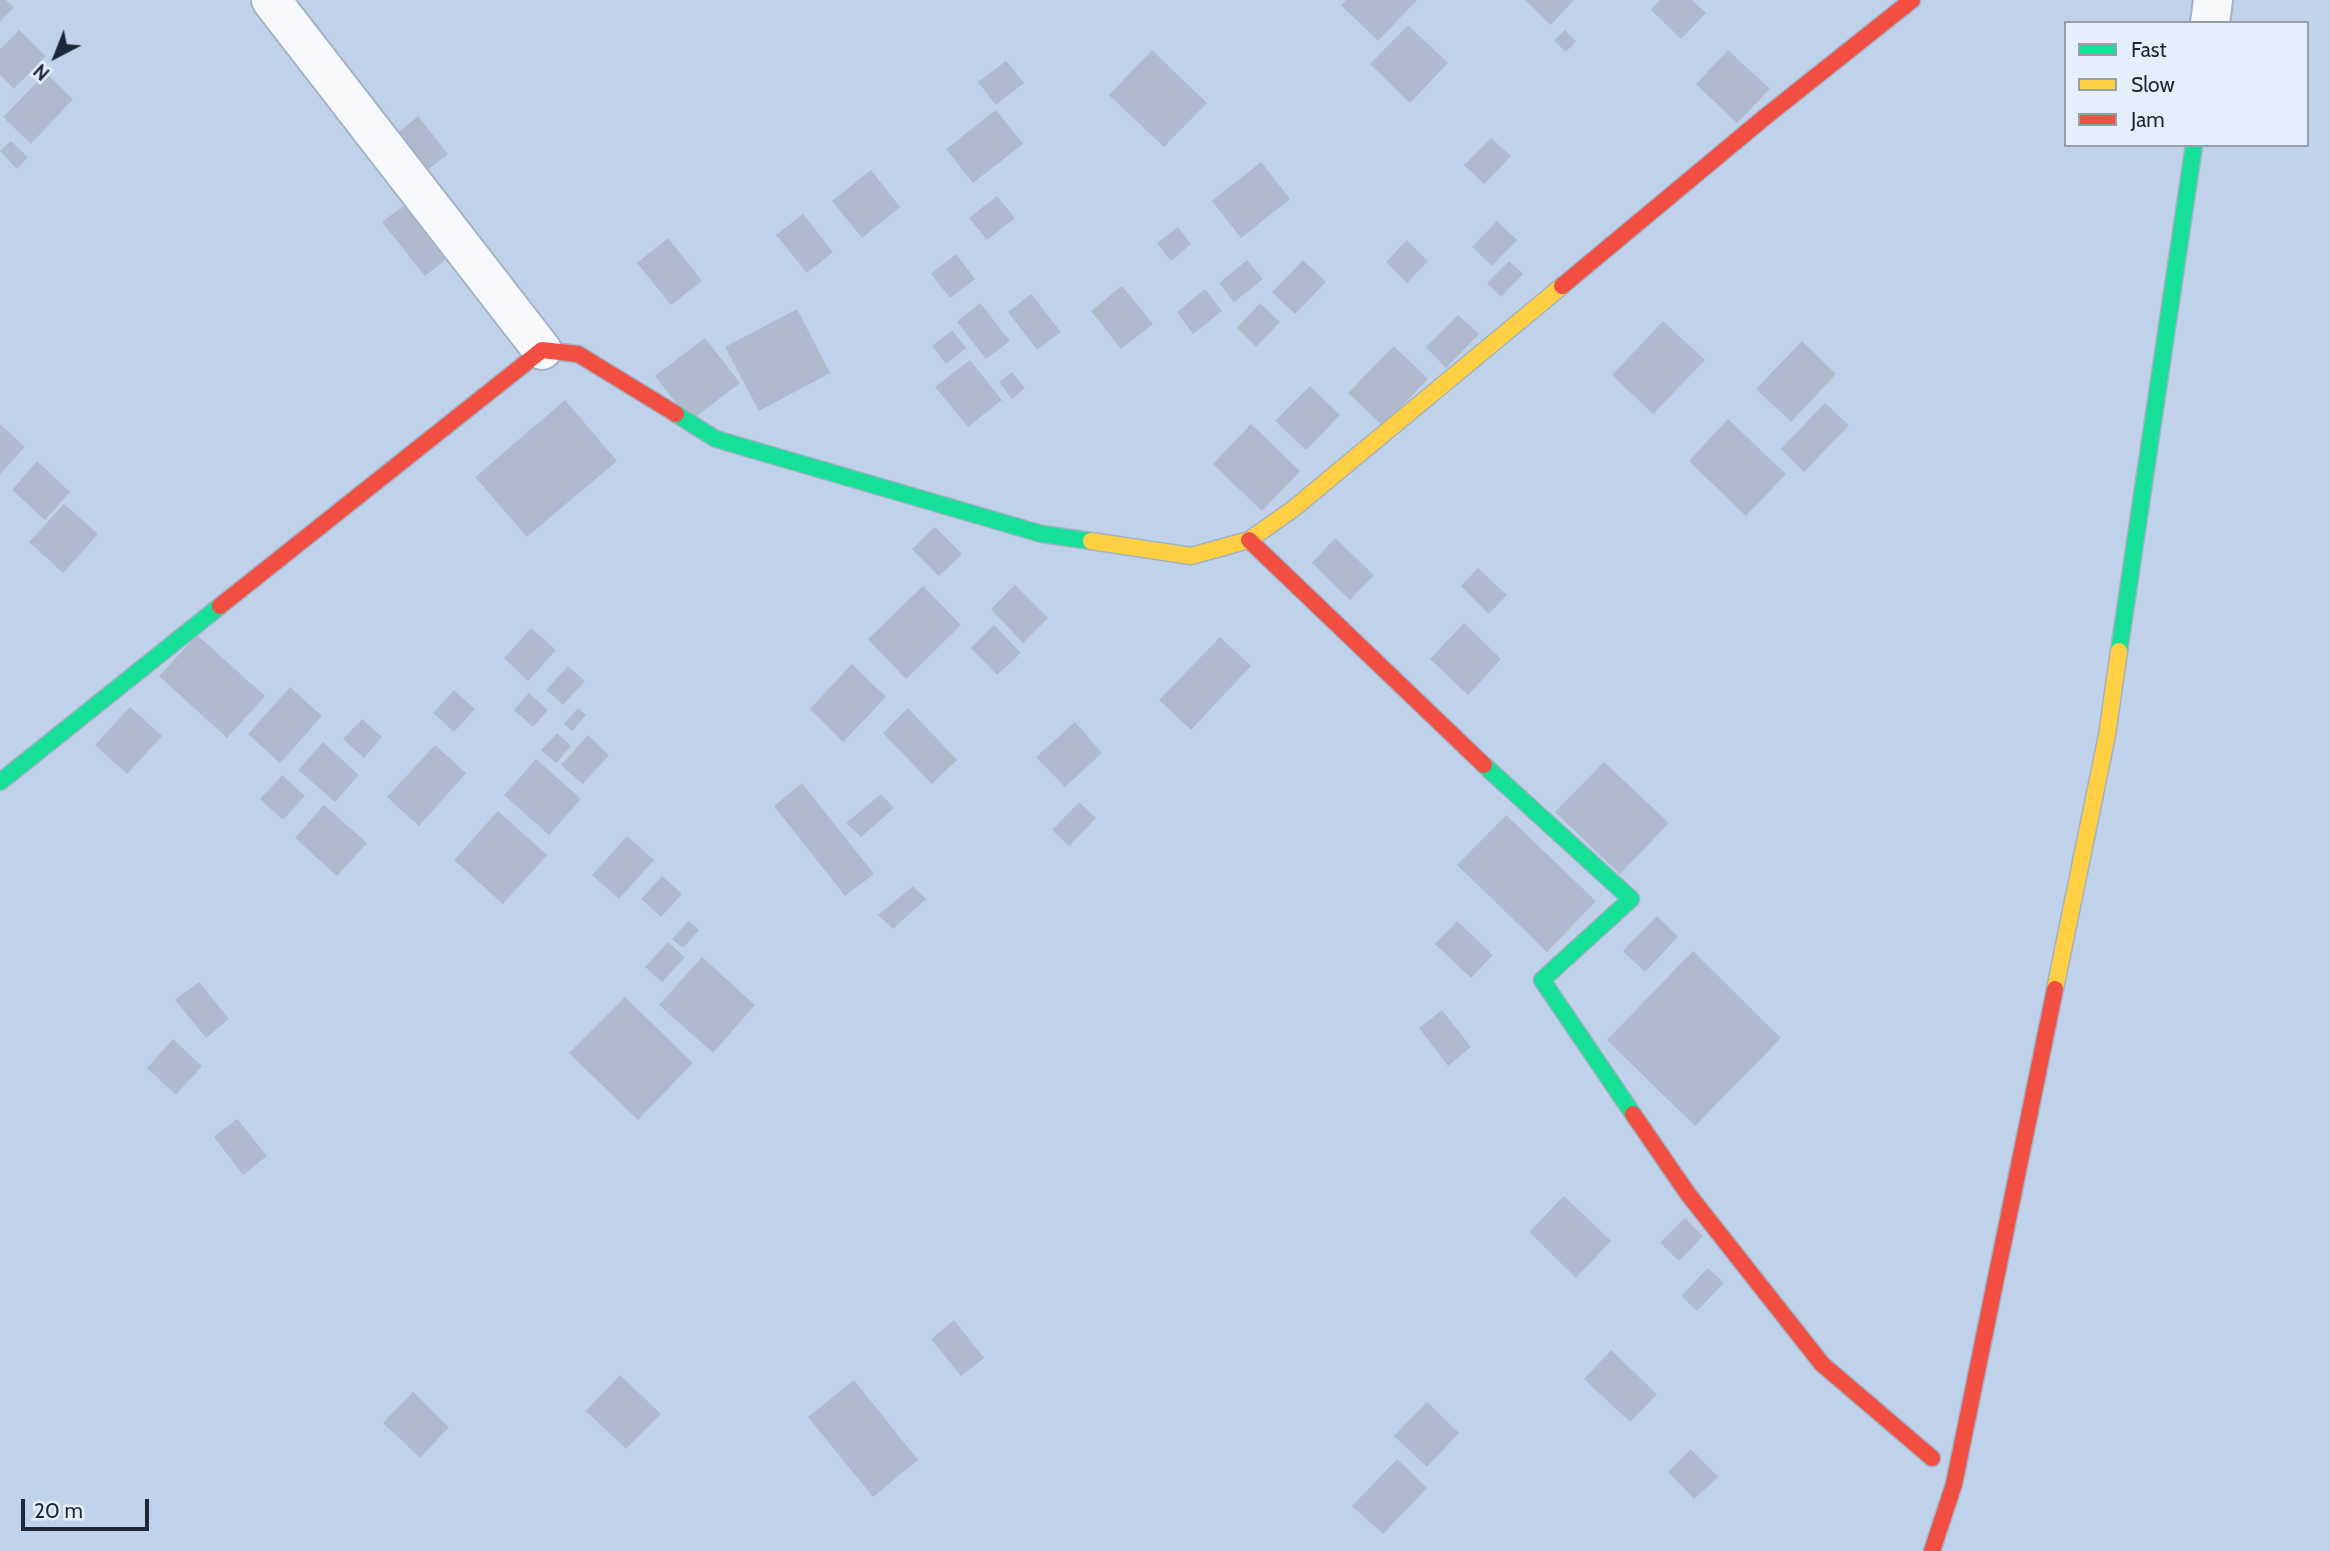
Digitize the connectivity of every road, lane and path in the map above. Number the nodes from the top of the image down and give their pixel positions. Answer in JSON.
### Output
{"nodes":[{"id":1,"x":271,"y":0,"type":"edge"},
{"id":2,"x":1912,"y":0,"type":"edge"},
{"id":3,"x":2213,"y":0,"type":"edge"},
{"id":4,"x":2210,"y":21,"type":"edge"},
{"id":5,"x":2193,"y":147,"type":"edge"},
{"id":6,"x":542,"y":350,"type":"junction"},
{"id":7,"x":1249,"y":540,"type":"junction"},
{"id":8,"x":0,"y":782,"type":"edge"},
{"id":9,"x":1932,"y":1458,"type":"dead end"},
{"id":10,"x":1932,"y":1551,"type":"edge"}],
"edges":[{"from":1,"to":6,"type":"street"},
{"from":2,"to":7,"type":"street"},
{"from":3,"to":4,"type":"street"},
{"from":5,"to":10,"type":"street"},
{"from":6,"to":7,"type":"street"},
{"from":6,"to":8,"type":"street"},
{"from":7,"to":9,"type":"street"}]}
